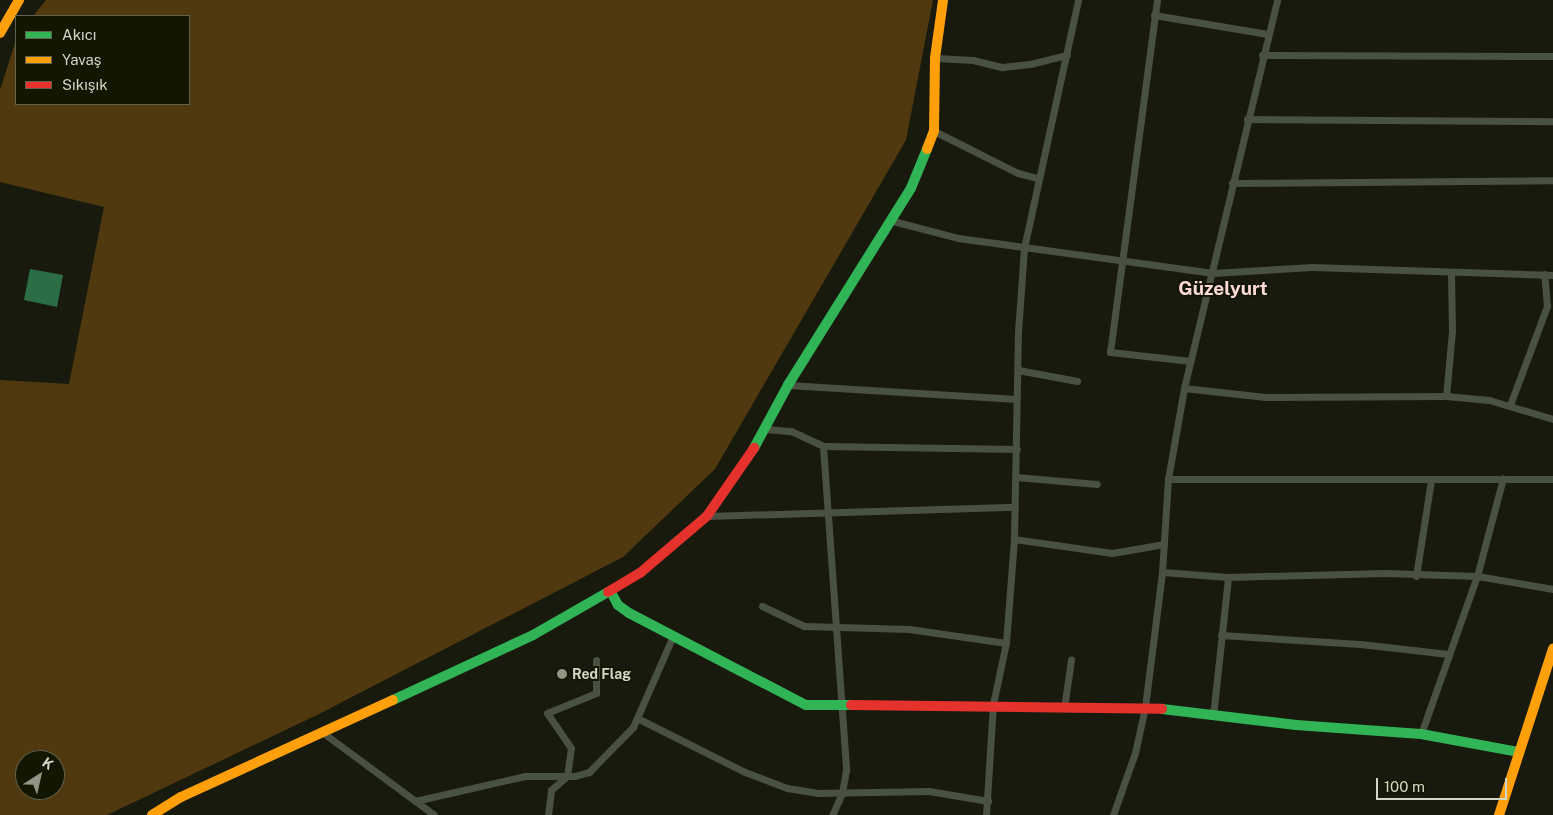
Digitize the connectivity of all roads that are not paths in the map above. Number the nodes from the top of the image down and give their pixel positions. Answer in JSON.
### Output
{"nodes":[{"id":1,"x":19,"y":0,"type":"edge"},
{"id":2,"x":943,"y":0,"type":"edge"},
{"id":3,"x":1078,"y":0,"type":"edge"},
{"id":4,"x":1157,"y":0,"type":"edge"},
{"id":5,"x":1277,"y":0,"type":"edge"},
{"id":6,"x":1154,"y":15,"type":"junction"},
{"id":7,"x":0,"y":33,"type":"edge"},
{"id":8,"x":1267,"y":34,"type":"junction"},
{"id":9,"x":1067,"y":55,"type":"junction"},
{"id":10,"x":1262,"y":55,"type":"junction"},
{"id":11,"x":1553,"y":56,"type":"edge"},
{"id":12,"x":936,"y":58,"type":"junction"},
{"id":13,"x":1247,"y":119,"type":"junction"},
{"id":14,"x":1553,"y":121,"type":"edge"},
{"id":15,"x":934,"y":131,"type":"junction"},
{"id":16,"x":1037,"y":178,"type":"junction"},
{"id":17,"x":1553,"y":180,"type":"edge"},
{"id":18,"x":1232,"y":183,"type":"junction"},
{"id":19,"x":889,"y":220,"type":"junction"},
{"id":20,"x":1024,"y":248,"type":"junction"},
{"id":21,"x":1121,"y":259,"type":"junction"},
{"id":22,"x":1451,"y":272,"type":"junction"},
{"id":23,"x":1212,"y":273,"type":"junction"},
{"id":24,"x":1544,"y":274,"type":"junction"},
{"id":25,"x":1553,"y":275,"type":"edge"},
{"id":26,"x":1190,"y":362,"type":"junction"},
{"id":27,"x":1018,"y":370,"type":"junction"},
{"id":28,"x":1077,"y":381,"type":"dead end"},
{"id":29,"x":788,"y":384,"type":"junction"},
{"id":30,"x":1184,"y":388,"type":"junction"},
{"id":31,"x":1446,"y":396,"type":"junction"},
{"id":32,"x":1017,"y":399,"type":"junction"},
{"id":33,"x":1510,"y":406,"type":"junction"},
{"id":34,"x":1553,"y":419,"type":"edge"},
{"id":35,"x":766,"y":429,"type":"junction"},
{"id":36,"x":824,"y":446,"type":"junction"},
{"id":37,"x":1017,"y":449,"type":"junction"},
{"id":38,"x":1016,"y":477,"type":"junction"},
{"id":39,"x":1503,"y":478,"type":"junction"},
{"id":40,"x":1168,"y":479,"type":"junction"},
{"id":41,"x":1553,"y":479,"type":"edge"},
{"id":42,"x":1430,"y":480,"type":"junction"},
{"id":43,"x":1096,"y":484,"type":"dead end"},
{"id":44,"x":1015,"y":507,"type":"junction"},
{"id":45,"x":826,"y":513,"type":"junction"},
{"id":46,"x":707,"y":516,"type":"junction"},
{"id":47,"x":1014,"y":539,"type":"junction"},
{"id":48,"x":1164,"y":544,"type":"junction"},
{"id":49,"x":1162,"y":572,"type":"junction"},
{"id":50,"x":1416,"y":576,"type":"junction"},
{"id":51,"x":1477,"y":576,"type":"junction"},
{"id":52,"x":1228,"y":577,"type":"junction"},
{"id":53,"x":1553,"y":589,"type":"edge"},
{"id":54,"x":611,"y":592,"type":"junction"},
{"id":55,"x":762,"y":606,"type":"dead end"},
{"id":56,"x":835,"y":628,"type":"junction"},
{"id":57,"x":1221,"y":635,"type":"junction"},
{"id":58,"x":674,"y":636,"type":"junction"},
{"id":59,"x":1006,"y":643,"type":"junction"},
{"id":60,"x":1553,"y":650,"type":"edge"},
{"id":61,"x":1448,"y":654,"type":"junction"},
{"id":62,"x":596,"y":660,"type":"dead end"},
{"id":63,"x":1071,"y":660,"type":"dead end"},
{"id":64,"x":840,"y":703,"type":"junction"},
{"id":65,"x":993,"y":704,"type":"junction"},
{"id":66,"x":1064,"y":708,"type":"junction"},
{"id":67,"x":1145,"y":708,"type":"junction"},
{"id":68,"x":1214,"y":716,"type":"junction"},
{"id":69,"x":637,"y":718,"type":"junction"},
{"id":70,"x":322,"y":732,"type":"junction"},
{"id":71,"x":1421,"y":734,"type":"junction"},
{"id":72,"x":1519,"y":752,"type":"junction"},
{"id":73,"x":567,"y":776,"type":"junction"},
{"id":74,"x":842,"y":793,"type":"junction"},
{"id":75,"x":415,"y":801,"type":"junction"},
{"id":76,"x":988,"y":801,"type":"junction"},
{"id":77,"x":152,"y":815,"type":"edge"},
{"id":78,"x":434,"y":815,"type":"edge"},
{"id":79,"x":548,"y":815,"type":"edge"},
{"id":80,"x":832,"y":815,"type":"edge"},
{"id":81,"x":986,"y":815,"type":"edge"},
{"id":82,"x":1113,"y":815,"type":"edge"},
{"id":83,"x":1499,"y":815,"type":"edge"}],
"edges":[{"from":1,"to":7,"type":"main road"},
{"from":2,"to":12,"type":"main road"},
{"from":3,"to":9,"type":"street"},
{"from":4,"to":6,"type":"street"},
{"from":5,"to":8,"type":"street"},
{"from":6,"to":8,"type":"street"},
{"from":6,"to":21,"type":"street"},
{"from":8,"to":10,"type":"street"},
{"from":9,"to":12,"type":"street"},
{"from":9,"to":16,"type":"street"},
{"from":10,"to":11,"type":"street"},
{"from":10,"to":13,"type":"street"},
{"from":12,"to":15,"type":"main road"},
{"from":13,"to":14,"type":"street"},
{"from":13,"to":18,"type":"street"},
{"from":15,"to":16,"type":"street"},
{"from":15,"to":19,"type":"main road"},
{"from":16,"to":20,"type":"street"},
{"from":17,"to":18,"type":"street"},
{"from":18,"to":23,"type":"street"},
{"from":19,"to":20,"type":"street"},
{"from":19,"to":29,"type":"main road"},
{"from":20,"to":21,"type":"street"},
{"from":20,"to":27,"type":"street"},
{"from":21,"to":23,"type":"street"},
{"from":21,"to":26,"type":"street"},
{"from":22,"to":23,"type":"street"},
{"from":22,"to":24,"type":"street"},
{"from":22,"to":31,"type":"street"},
{"from":23,"to":26,"type":"street"},
{"from":24,"to":25,"type":"street"},
{"from":24,"to":33,"type":"street"},
{"from":26,"to":30,"type":"street"},
{"from":27,"to":28,"type":"street"},
{"from":27,"to":32,"type":"street"},
{"from":29,"to":32,"type":"street"},
{"from":29,"to":35,"type":"main road"},
{"from":30,"to":31,"type":"street"},
{"from":30,"to":40,"type":"street"},
{"from":31,"to":33,"type":"street"},
{"from":32,"to":37,"type":"street"},
{"from":33,"to":34,"type":"street"},
{"from":35,"to":36,"type":"street"},
{"from":35,"to":46,"type":"main road"},
{"from":36,"to":37,"type":"street"},
{"from":36,"to":45,"type":"street"},
{"from":37,"to":38,"type":"street"},
{"from":38,"to":43,"type":"street"},
{"from":38,"to":44,"type":"street"},
{"from":39,"to":41,"type":"street"},
{"from":39,"to":42,"type":"street"},
{"from":39,"to":51,"type":"street"},
{"from":40,"to":42,"type":"street"},
{"from":40,"to":48,"type":"street"},
{"from":42,"to":50,"type":"street"},
{"from":44,"to":45,"type":"street"},
{"from":44,"to":47,"type":"street"},
{"from":45,"to":46,"type":"street"},
{"from":45,"to":56,"type":"street"},
{"from":46,"to":54,"type":"main road"},
{"from":47,"to":48,"type":"street"},
{"from":47,"to":59,"type":"street"},
{"from":48,"to":49,"type":"street"},
{"from":49,"to":52,"type":"street"},
{"from":49,"to":67,"type":"street"},
{"from":50,"to":51,"type":"street"},
{"from":50,"to":52,"type":"street"},
{"from":51,"to":53,"type":"street"},
{"from":51,"to":61,"type":"street"},
{"from":52,"to":57,"type":"street"},
{"from":54,"to":58,"type":"main road"},
{"from":54,"to":70,"type":"main road"},
{"from":55,"to":56,"type":"street"},
{"from":56,"to":59,"type":"street"},
{"from":56,"to":64,"type":"street"},
{"from":57,"to":61,"type":"street"},
{"from":57,"to":68,"type":"street"},
{"from":58,"to":64,"type":"main road"},
{"from":58,"to":69,"type":"street"},
{"from":59,"to":65,"type":"street"},
{"from":60,"to":72,"type":"main road"},
{"from":61,"to":71,"type":"street"},
{"from":62,"to":73,"type":"street"},
{"from":63,"to":66,"type":"street"},
{"from":64,"to":65,"type":"main road"},
{"from":64,"to":74,"type":"street"},
{"from":65,"to":66,"type":"main road"},
{"from":65,"to":76,"type":"street"},
{"from":66,"to":67,"type":"main road"},
{"from":67,"to":68,"type":"main road"},
{"from":67,"to":82,"type":"street"},
{"from":68,"to":71,"type":"main road"},
{"from":69,"to":73,"type":"street"},
{"from":69,"to":74,"type":"street"},
{"from":70,"to":75,"type":"street"},
{"from":70,"to":77,"type":"main road"},
{"from":71,"to":72,"type":"main road"},
{"from":72,"to":83,"type":"main road"},
{"from":73,"to":75,"type":"street"},
{"from":73,"to":79,"type":"street"},
{"from":74,"to":76,"type":"street"},
{"from":74,"to":80,"type":"street"},
{"from":75,"to":78,"type":"street"},
{"from":76,"to":81,"type":"street"}]}
